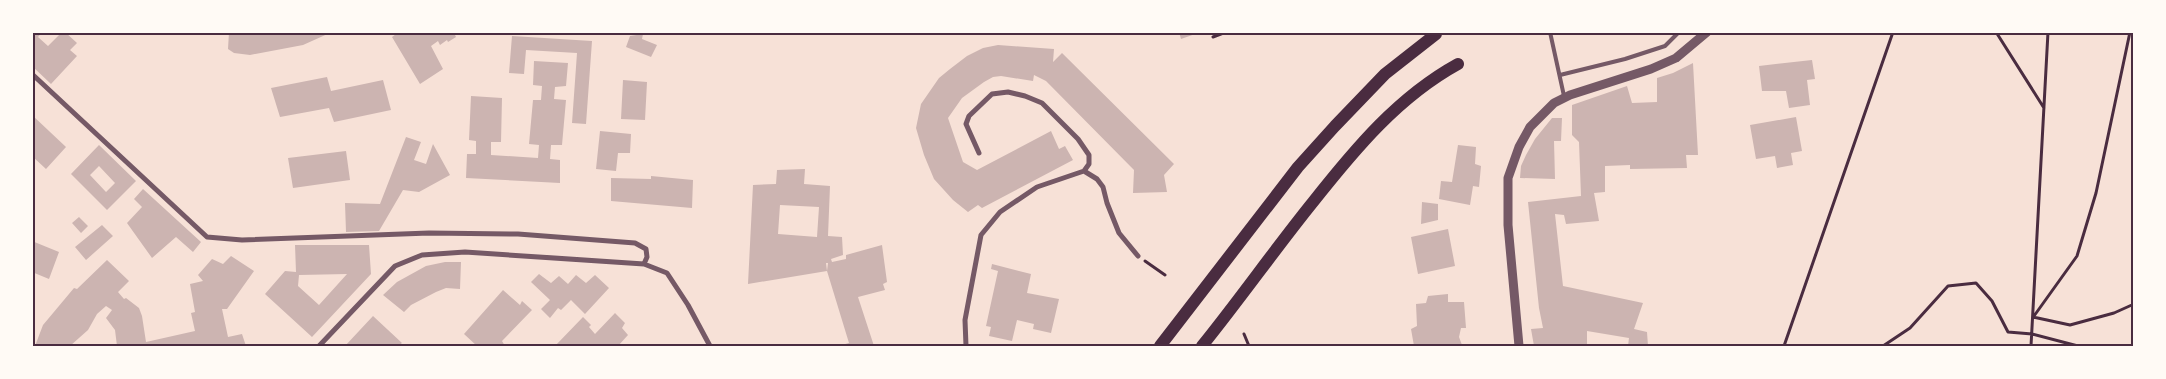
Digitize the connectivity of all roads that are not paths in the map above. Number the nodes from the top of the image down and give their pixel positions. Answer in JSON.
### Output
{"nodes":[{"id":1,"x":1550,"y":32,"type":"edge"},
{"id":2,"x":1679,"y":32,"type":"edge"},
{"id":3,"x":1707,"y":32,"type":"edge"},
{"id":4,"x":1436,"y":34,"type":"dead end"},
{"id":5,"x":1458,"y":64,"type":"dead end"},
{"id":6,"x":32,"y":74,"type":"edge"},
{"id":7,"x":1560,"y":75,"type":"junction"},
{"id":8,"x":1564,"y":98,"type":"junction"},
{"id":9,"x":979,"y":152,"type":"dead end"},
{"id":10,"x":1084,"y":170,"type":"junction"},
{"id":11,"x":1138,"y":256,"type":"road end"},
{"id":12,"x":644,"y":264,"type":"junction"},
{"id":13,"x":319,"y":346,"type":"edge"},
{"id":14,"x":710,"y":346,"type":"edge"},
{"id":15,"x":966,"y":346,"type":"edge"},
{"id":16,"x":1160,"y":346,"type":"edge"},
{"id":17,"x":1202,"y":346,"type":"edge"},
{"id":18,"x":1519,"y":346,"type":"edge"}],
"edges":[{"from":1,"to":7,"type":"lane"},
{"from":2,"to":7,"type":"lane"},
{"from":3,"to":8,"type":"street"},
{"from":4,"to":16,"type":"highway"},
{"from":5,"to":17,"type":"highway"},
{"from":6,"to":12,"type":"street"},
{"from":7,"to":8,"type":"lane"},
{"from":8,"to":18,"type":"street"},
{"from":9,"to":10,"type":"street"},
{"from":10,"to":11,"type":"street"},
{"from":10,"to":15,"type":"street"},
{"from":12,"to":13,"type":"street"},
{"from":12,"to":14,"type":"street"}]}
